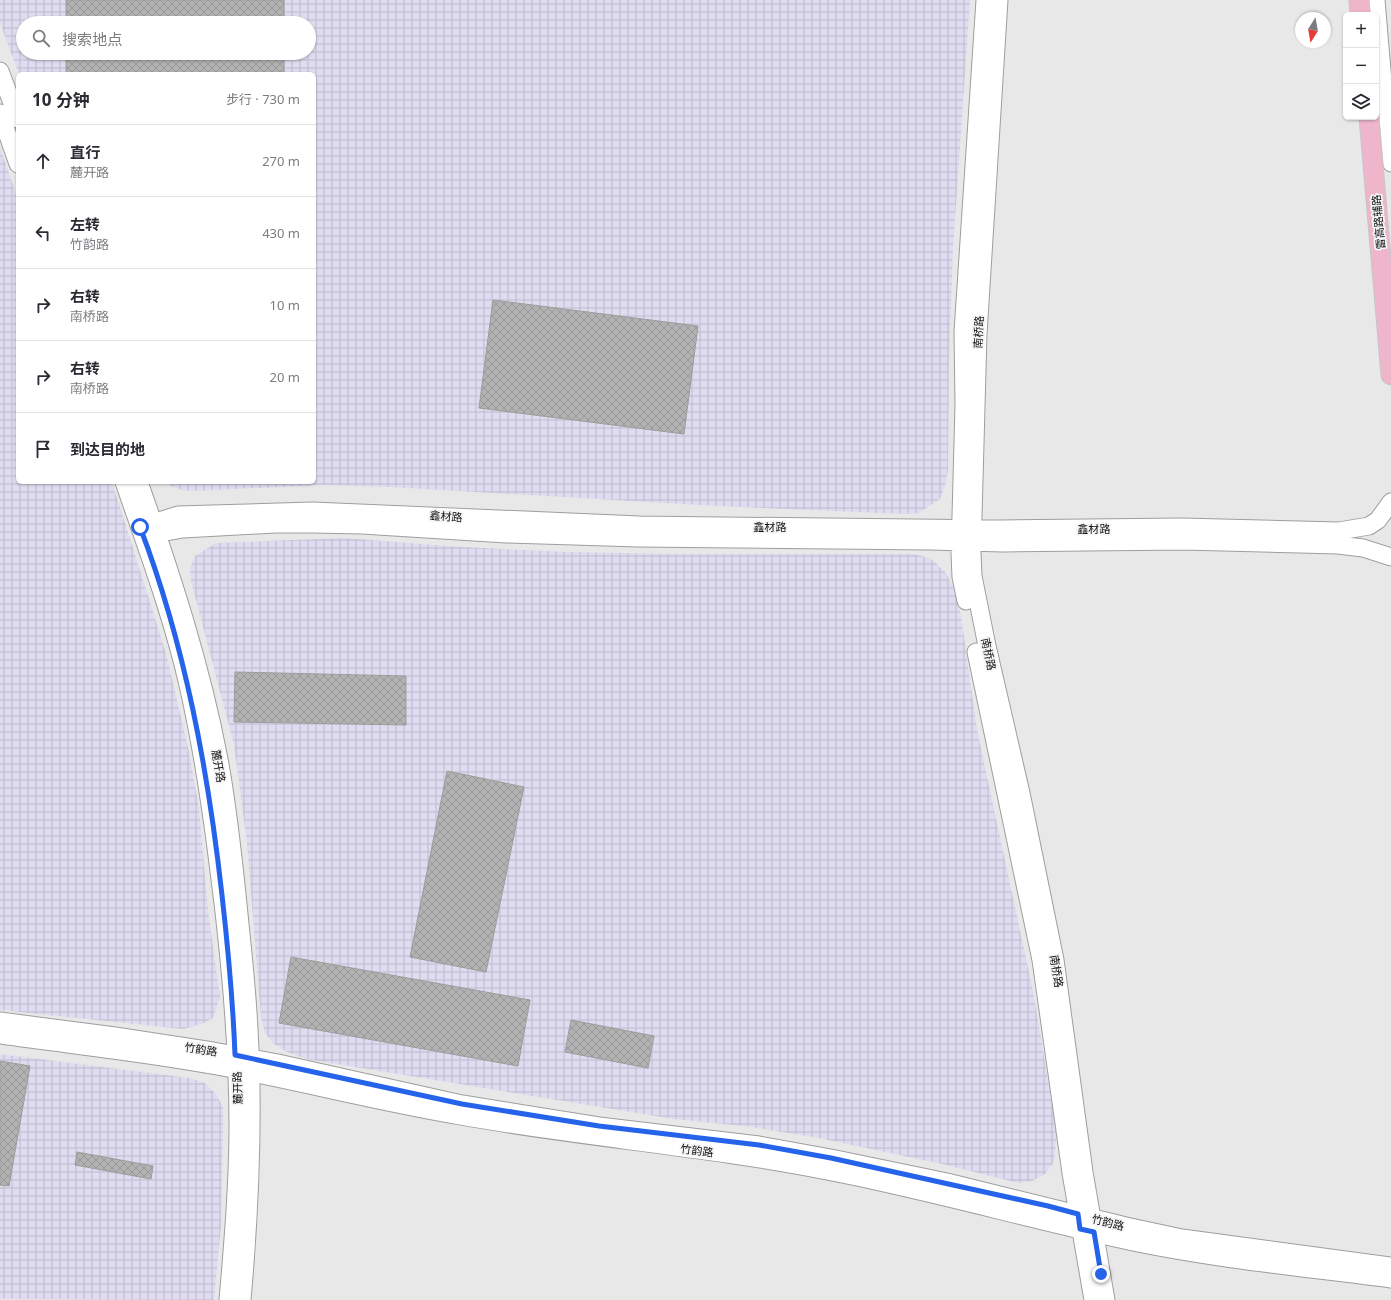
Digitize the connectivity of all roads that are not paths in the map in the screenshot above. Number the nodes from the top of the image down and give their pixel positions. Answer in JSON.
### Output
{"nodes":[{"id":1,"x":985,"y":0,"type":"edge"},
{"id":2,"x":999,"y":0,"type":"edge"},
{"id":3,"x":1359,"y":0,"type":"edge"},
{"id":4,"x":1377,"y":0,"type":"edge"},
{"id":5,"x":1384,"y":0,"type":"edge"},
{"id":6,"x":1360,"y":12,"type":"edge"},
{"id":7,"x":0,"y":71,"type":"edge"},
{"id":8,"x":1391,"y":84,"type":"edge"},
{"id":9,"x":0,"y":113,"type":"edge"},
{"id":10,"x":16,"y":114,"type":"edge"},
{"id":11,"x":1369,"y":120,"type":"edge"},
{"id":12,"x":16,"y":158,"type":"edge"},
{"id":13,"x":1391,"y":164,"type":"edge"},
{"id":14,"x":1391,"y":375,"type":"edge"},
{"id":15,"x":125,"y":484,"type":"edge"},
{"id":16,"x":139,"y":484,"type":"edge"},
{"id":17,"x":1391,"y":502,"type":"edge"},
{"id":18,"x":149,"y":531,"type":"junction"},
{"id":19,"x":966,"y":535,"type":"junction"},
{"id":20,"x":1391,"y":557,"type":"edge"},
{"id":21,"x":0,"y":1021,"type":"edge"},
{"id":22,"x":0,"y":1034,"type":"edge"},
{"id":23,"x":243,"y":1064,"type":"junction"},
{"id":24,"x":1086,"y":1223,"type":"junction"},
{"id":25,"x":1391,"y":1266,"type":"edge"},
{"id":26,"x":1391,"y":1279,"type":"edge"},
{"id":27,"x":228,"y":1300,"type":"edge"},
{"id":28,"x":242,"y":1300,"type":"edge"},
{"id":29,"x":1092,"y":1300,"type":"edge"},
{"id":30,"x":1106,"y":1300,"type":"edge"}],
"edges":[{"from":1,"to":19,"type":"main road","name":"南桥路"},
{"from":2,"to":19,"type":"main road","name":"南桥路"},
{"from":3,"to":6,"type":"main road"},
{"from":4,"to":13,"type":"street"},
{"from":5,"to":8,"type":"street"},
{"from":7,"to":10,"type":"main road"},
{"from":9,"to":12,"type":"main road"},
{"from":11,"to":14,"type":"main road","name":"雷高路辅路"},
{"from":15,"to":18,"type":"main road","name":"麓开路"},
{"from":16,"to":18,"type":"main road","name":"麓开路"},
{"from":17,"to":19,"type":"main road","name":"鑫材路"},
{"from":18,"to":19,"type":"main road","name":"鑫材路"},
{"from":18,"to":23,"type":"main road","name":"麓开路"},
{"from":19,"to":20,"type":"main road","name":"鑫材路"},
{"from":19,"to":24,"type":"main road","name":"南桥路"},
{"from":21,"to":23,"type":"main road","name":"竹韵路"},
{"from":22,"to":23,"type":"main road","name":"竹韵路"},
{"from":23,"to":24,"type":"main road","name":"竹韵路"},
{"from":23,"to":27,"type":"main road","name":"麓开路"},
{"from":23,"to":28,"type":"main road","name":"麓开路"},
{"from":24,"to":25,"type":"main road","name":"竹韵路"},
{"from":24,"to":26,"type":"main road","name":"竹韵路"},
{"from":24,"to":29,"type":"main road","name":"南桥路"},
{"from":24,"to":30,"type":"main road","name":"南桥路"}]}
